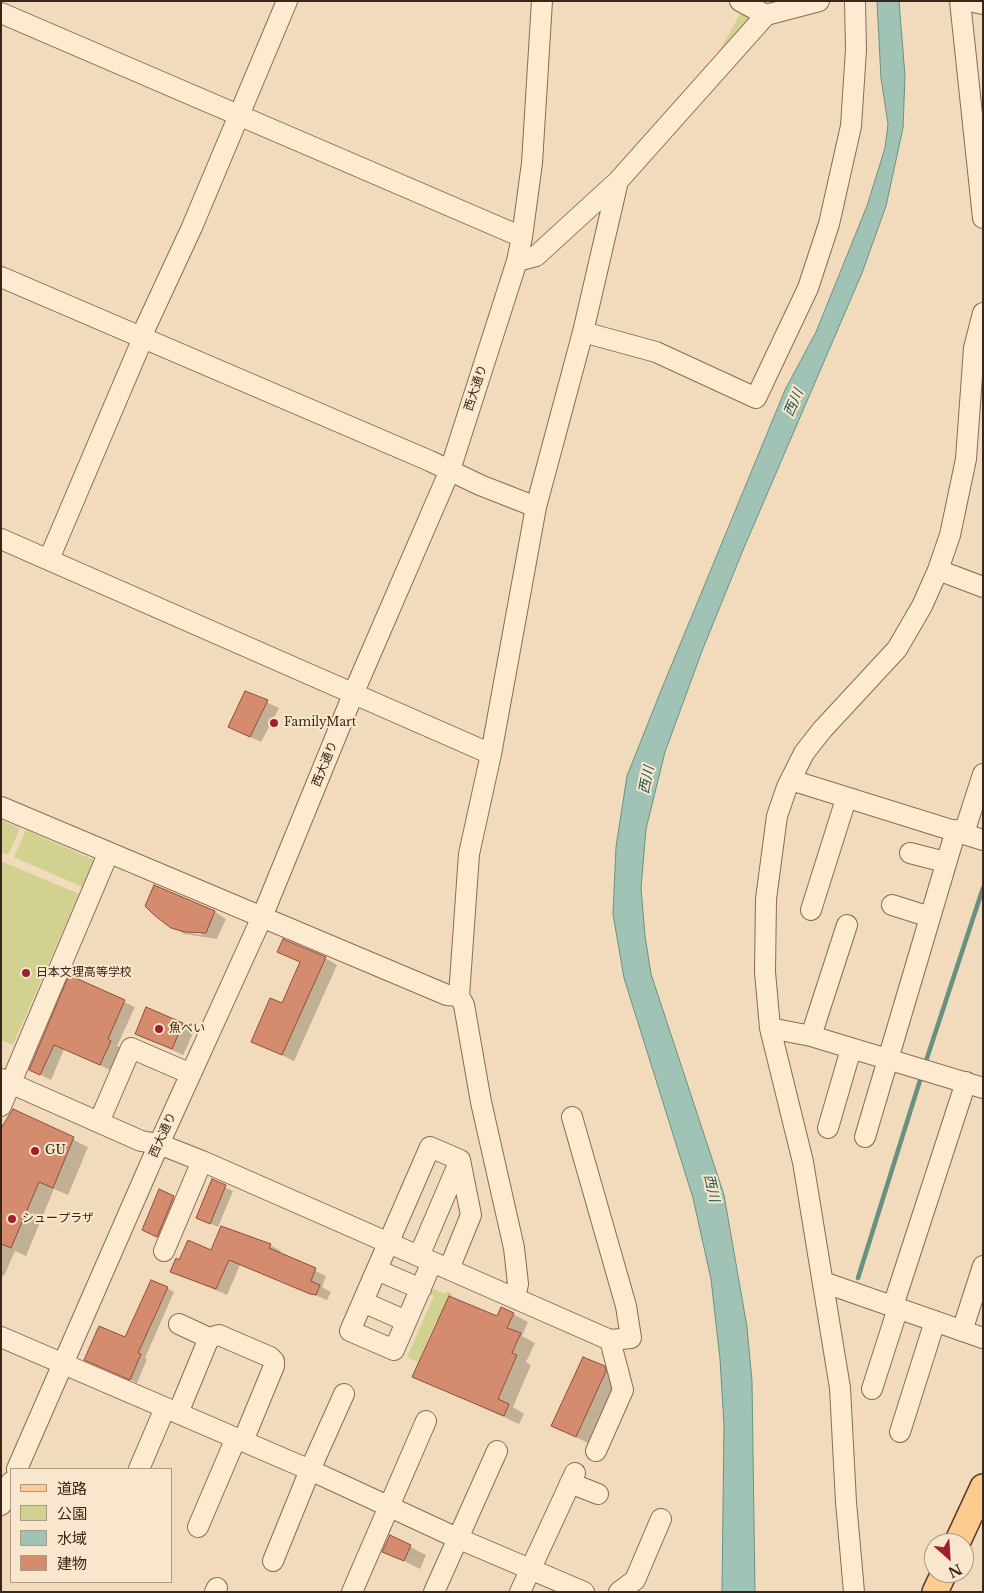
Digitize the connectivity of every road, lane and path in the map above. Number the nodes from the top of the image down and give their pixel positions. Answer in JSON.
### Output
{"nodes":[{"id":1,"x":287,"y":1,"type":"edge"},
{"id":2,"x":542,"y":1,"type":"edge"},
{"id":3,"x":740,"y":1,"type":"edge"},
{"id":4,"x":819,"y":1,"type":"edge"},
{"id":5,"x":855,"y":1,"type":"edge"},
{"id":6,"x":973,"y":2,"type":"edge"},
{"id":7,"x":766,"y":8,"type":"edge"},
{"id":8,"x":1,"y":13,"type":"edge"},
{"id":9,"x":239,"y":116,"type":"junction"},
{"id":10,"x":618,"y":181,"type":"junction"},
{"id":11,"x":983,"y":218,"type":"edge"},
{"id":12,"x":522,"y":237,"type":"junction"},
{"id":13,"x":517,"y":260,"type":"junction"},
{"id":14,"x":1,"y":277,"type":"edge"},
{"id":15,"x":983,"y":313,"type":"edge"},
{"id":16,"x":583,"y":332,"type":"junction"},
{"id":17,"x":141,"y":337,"type":"junction"},
{"id":18,"x":450,"y":470,"type":"junction"},
{"id":19,"x":536,"y":507,"type":"junction"},
{"id":20,"x":1,"y":539,"type":"edge"},
{"id":21,"x":49,"y":559,"type":"junction"},
{"id":22,"x":938,"y":570,"type":"junction"},
{"id":23,"x":983,"y":587,"type":"edge"},
{"id":24,"x":354,"y":692,"type":"junction"},
{"id":25,"x":491,"y":754,"type":"junction"},
{"id":26,"x":983,"y":774,"type":"edge"},
{"id":27,"x":791,"y":780,"type":"junction"},
{"id":28,"x":846,"y":799,"type":"junction"},
{"id":29,"x":1,"y":807,"type":"edge"},
{"id":30,"x":960,"y":832,"type":"junction"},
{"id":31,"x":983,"y":840,"type":"edge"},
{"id":32,"x":910,"y":853,"type":"dead end"},
{"id":33,"x":108,"y":854,"type":"junction"},
{"id":34,"x":945,"y":862,"type":"junction"},
{"id":35,"x":892,"y":905,"type":"dead end"},
{"id":36,"x":811,"y":910,"type":"dead end"},
{"id":37,"x":930,"y":916,"type":"junction"},
{"id":38,"x":262,"y":917,"type":"junction"},
{"id":39,"x":847,"y":925,"type":"dead end"},
{"id":40,"x":459,"y":996,"type":"junction"},
{"id":41,"x":770,"y":1028,"type":"junction"},
{"id":42,"x":811,"y":1036,"type":"junction"},
{"id":43,"x":851,"y":1049,"type":"junction"},
{"id":44,"x":887,"y":1060,"type":"junction"},
{"id":45,"x":191,"y":1074,"type":"junction"},
{"id":46,"x":6,"y":1081,"type":"edge"},
{"id":47,"x":974,"y":1085,"type":"edge"},
{"id":48,"x":1,"y":1106,"type":"edge"},
{"id":49,"x":572,"y":1117,"type":"dead end"},
{"id":50,"x":99,"y":1122,"type":"junction"},
{"id":51,"x":828,"y":1128,"type":"dead end"},
{"id":52,"x":865,"y":1137,"type":"dead end"},
{"id":53,"x":159,"y":1144,"type":"junction"},
{"id":54,"x":460,"y":1160,"type":"junction"},
{"id":55,"x":202,"y":1162,"type":"junction"},
{"id":56,"x":389,"y":1243,"type":"junction"},
{"id":57,"x":164,"y":1251,"type":"dead end"},
{"id":58,"x":433,"y":1262,"type":"junction"},
{"id":59,"x":983,"y":1266,"type":"edge"},
{"id":60,"x":377,"y":1270,"type":"junction"},
{"id":61,"x":823,"y":1282,"type":"junction"},
{"id":62,"x":420,"y":1289,"type":"junction"},
{"id":63,"x":515,"y":1298,"type":"junction"},
{"id":64,"x":363,"y":1302,"type":"junction"},
{"id":65,"x":895,"y":1307,"type":"junction"},
{"id":66,"x":406,"y":1321,"type":"junction"},
{"id":67,"x":934,"y":1321,"type":"junction"},
{"id":68,"x":179,"y":1324,"type":"dead end"},
{"id":69,"x":962,"y":1331,"type":"junction"},
{"id":70,"x":1,"y":1337,"type":"edge"},
{"id":71,"x":209,"y":1338,"type":"junction"},
{"id":72,"x":983,"y":1338,"type":"edge"},
{"id":73,"x":610,"y":1340,"type":"junction"},
{"id":74,"x":63,"y":1362,"type":"junction"},
{"id":75,"x":872,"y":1389,"type":"dead end"},
{"id":76,"x":344,"y":1394,"type":"dead end"},
{"id":77,"x":172,"y":1411,"type":"junction"},
{"id":78,"x":426,"y":1421,"type":"dead end"},
{"id":79,"x":900,"y":1432,"type":"dead end"},
{"id":80,"x":239,"y":1440,"type":"junction"},
{"id":81,"x":497,"y":1451,"type":"dead end"},
{"id":82,"x":596,"y":1451,"type":"dead end"},
{"id":83,"x":17,"y":1468,"type":"edge"},
{"id":84,"x":140,"y":1468,"type":"edge"},
{"id":85,"x":310,"y":1470,"type":"junction"},
{"id":86,"x":10,"y":1484,"type":"edge"},
{"id":87,"x":983,"y":1487,"type":"edge"},
{"id":88,"x":598,"y":1494,"type":"dead end"},
{"id":89,"x":1,"y":1505,"type":"edge"},
{"id":90,"x":389,"y":1506,"type":"junction"},
{"id":91,"x":661,"y":1519,"type":"dead end"},
{"id":92,"x":198,"y":1527,"type":"dead end"},
{"id":93,"x":962,"y":1533,"type":"edge"},
{"id":94,"x":458,"y":1538,"type":"junction"},
{"id":95,"x":273,"y":1561,"type":"dead end"},
{"id":96,"x":530,"y":1568,"type":"junction"},
{"id":97,"x":352,"y":1592,"type":"edge"},
{"id":98,"x":434,"y":1592,"type":"edge"},
{"id":99,"x":520,"y":1592,"type":"edge"},
{"id":100,"x":584,"y":1592,"type":"edge"},
{"id":101,"x":619,"y":1592,"type":"edge"},
{"id":102,"x":854,"y":1592,"type":"edge"}],
"edges":[{"from":1,"to":9,"type":"street"},
{"from":2,"to":12,"type":"street","name":"西大通り"},
{"from":3,"to":7,"type":"street"},
{"from":4,"to":7,"type":"street"},
{"from":5,"to":16,"type":"street"},
{"from":6,"to":11,"type":"street"},
{"from":7,"to":10,"type":"street"},
{"from":8,"to":9,"type":"street"},
{"from":9,"to":12,"type":"street"},
{"from":9,"to":17,"type":"street"},
{"from":10,"to":13,"type":"street"},
{"from":10,"to":16,"type":"street"},
{"from":12,"to":13,"type":"street","name":"西大通り"},
{"from":13,"to":18,"type":"street","name":"西大通り"},
{"from":14,"to":17,"type":"street"},
{"from":15,"to":22,"type":"street"},
{"from":16,"to":19,"type":"street"},
{"from":17,"to":18,"type":"street"},
{"from":17,"to":21,"type":"street"},
{"from":18,"to":19,"type":"street"},
{"from":18,"to":24,"type":"street","name":"西大通り"},
{"from":19,"to":25,"type":"street"},
{"from":20,"to":21,"type":"street"},
{"from":21,"to":24,"type":"street"},
{"from":22,"to":23,"type":"street"},
{"from":22,"to":27,"type":"street"},
{"from":24,"to":25,"type":"street"},
{"from":24,"to":38,"type":"street","name":"西大通り"},
{"from":25,"to":40,"type":"street"},
{"from":26,"to":30,"type":"street"},
{"from":27,"to":28,"type":"street"},
{"from":27,"to":41,"type":"street"},
{"from":28,"to":30,"type":"street"},
{"from":28,"to":36,"type":"street"},
{"from":29,"to":33,"type":"street"},
{"from":30,"to":31,"type":"street"},
{"from":30,"to":34,"type":"street"},
{"from":32,"to":34,"type":"street"},
{"from":33,"to":38,"type":"street"},
{"from":33,"to":46,"type":"street"},
{"from":34,"to":37,"type":"street"},
{"from":35,"to":37,"type":"street"},
{"from":37,"to":44,"type":"street"},
{"from":38,"to":40,"type":"street"},
{"from":38,"to":45,"type":"street","name":"西大通り"},
{"from":39,"to":42,"type":"street"},
{"from":40,"to":63,"type":"street"},
{"from":41,"to":42,"type":"street"},
{"from":41,"to":61,"type":"street"},
{"from":42,"to":43,"type":"street"},
{"from":43,"to":44,"type":"street"},
{"from":43,"to":51,"type":"street"},
{"from":44,"to":47,"type":"street"},
{"from":44,"to":52,"type":"street"},
{"from":45,"to":50,"type":"street"},
{"from":45,"to":53,"type":"street","name":"西大通り"},
{"from":46,"to":48,"type":"street"},
{"from":46,"to":50,"type":"street"},
{"from":47,"to":65,"type":"street"},
{"from":49,"to":73,"type":"street"},
{"from":50,"to":53,"type":"street"},
{"from":53,"to":55,"type":"street"},
{"from":53,"to":74,"type":"street","name":"西大通り"},
{"from":54,"to":56,"type":"street"},
{"from":54,"to":58,"type":"street"},
{"from":54,"to":58,"type":"street"},
{"from":55,"to":56,"type":"street"},
{"from":55,"to":57,"type":"street"},
{"from":56,"to":58,"type":"street"},
{"from":56,"to":60,"type":"street"},
{"from":58,"to":62,"type":"street"},
{"from":58,"to":63,"type":"street"},
{"from":59,"to":69,"type":"street"},
{"from":60,"to":62,"type":"street"},
{"from":60,"to":64,"type":"street"},
{"from":61,"to":65,"type":"street"},
{"from":61,"to":102,"type":"street"},
{"from":62,"to":66,"type":"street"},
{"from":63,"to":73,"type":"street"},
{"from":64,"to":66,"type":"street"},
{"from":64,"to":66,"type":"street"},
{"from":65,"to":67,"type":"street"},
{"from":65,"to":75,"type":"street"},
{"from":67,"to":69,"type":"street"},
{"from":67,"to":79,"type":"street"},
{"from":68,"to":71,"type":"street"},
{"from":69,"to":72,"type":"street"},
{"from":70,"to":74,"type":"street"},
{"from":71,"to":77,"type":"street"},
{"from":71,"to":80,"type":"street"},
{"from":73,"to":82,"type":"street"},
{"from":74,"to":77,"type":"street"},
{"from":74,"to":83,"type":"street","name":"西大通り"},
{"from":76,"to":85,"type":"street"},
{"from":77,"to":80,"type":"street"},
{"from":77,"to":84,"type":"street"},
{"from":78,"to":90,"type":"street"},
{"from":80,"to":85,"type":"street"},
{"from":80,"to":92,"type":"street"},
{"from":81,"to":94,"type":"street"},
{"from":85,"to":90,"type":"street"},
{"from":85,"to":95,"type":"street"},
{"from":86,"to":89,"type":"street"},
{"from":87,"to":93,"type":"main road"},
{"from":88,"to":96,"type":"street"},
{"from":90,"to":94,"type":"street"},
{"from":90,"to":97,"type":"street"},
{"from":91,"to":101,"type":"street"},
{"from":94,"to":96,"type":"street"},
{"from":94,"to":98,"type":"street"},
{"from":96,"to":99,"type":"street"},
{"from":96,"to":100,"type":"street"}]}
